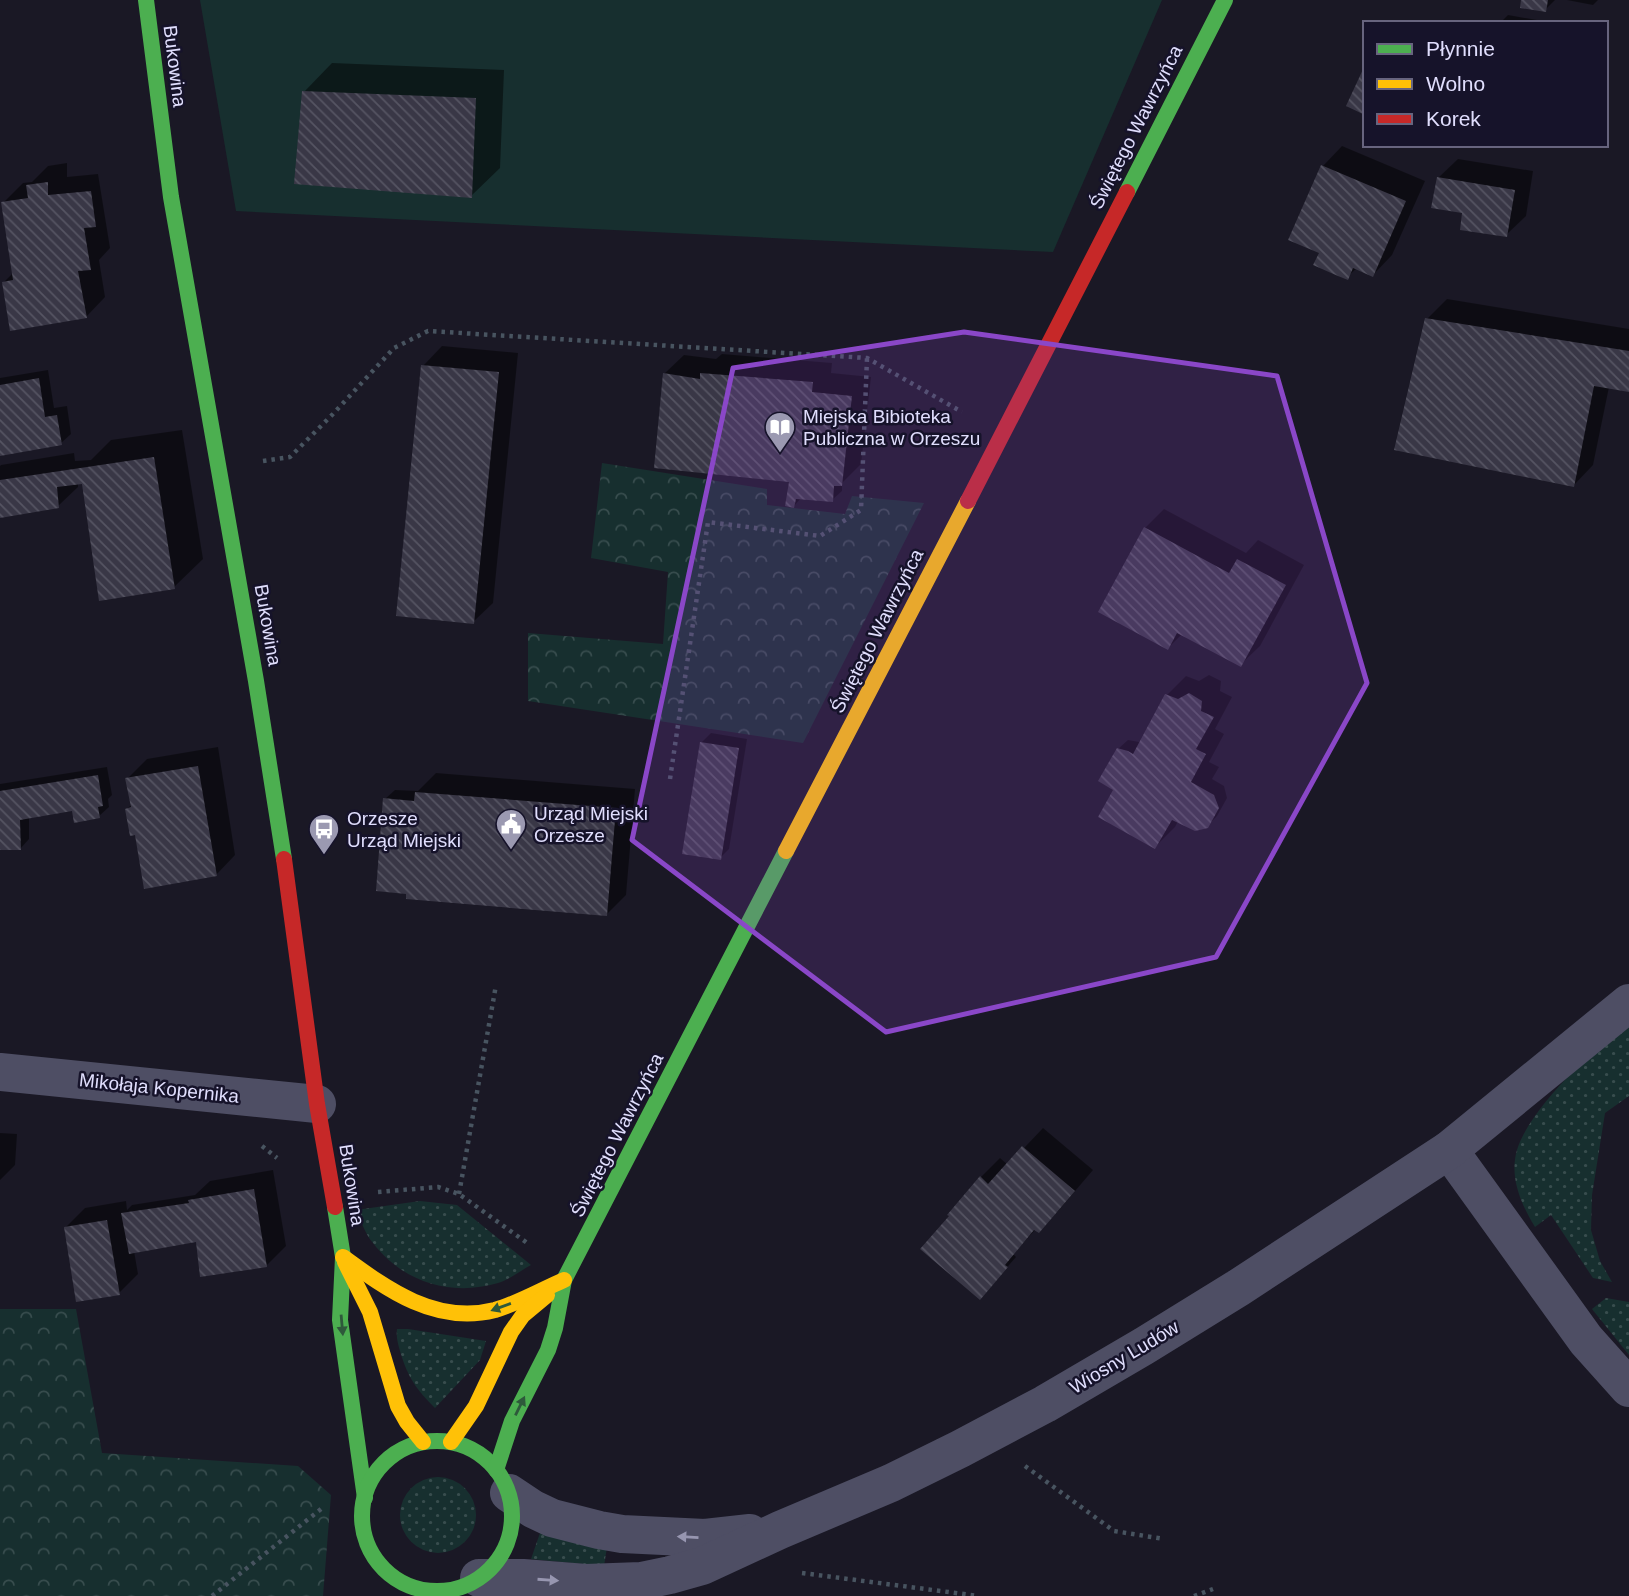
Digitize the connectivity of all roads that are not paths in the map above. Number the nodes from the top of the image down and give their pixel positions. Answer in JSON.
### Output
{"nodes":[{"id":1,"x":146,"y":0,"type":"edge"},
{"id":2,"x":1225,"y":0,"type":"edge"},
{"id":3,"x":1629,"y":1003,"type":"edge"},
{"id":4,"x":0,"y":1072,"type":"edge"},
{"id":5,"x":317,"y":1104,"type":"junction"},
{"id":6,"x":1449,"y":1150,"type":"junction"},
{"id":7,"x":343,"y":1257,"type":"junction"},
{"id":8,"x":564,"y":1280,"type":"junction"},
{"id":9,"x":1629,"y":1388,"type":"edge"},
{"id":10,"x":423,"y":1442,"type":"junction"},
{"id":11,"x":451,"y":1442,"type":"junction"},
{"id":12,"x":502,"y":1481,"type":"junction"},
{"id":13,"x":365,"y":1497,"type":"junction"},
{"id":14,"x":780,"y":1530,"type":"junction"},
{"id":15,"x":379,"y":1563,"type":"junction"},
{"id":16,"x":479,"y":1578,"type":"junction"},
{"id":17,"x":374,"y":1582,"type":"dead end"},
{"id":18,"x":438,"y":1593,"type":"edge"}],
"edges":[{"from":1,"to":5,"type":"street","name":"Bukowina"},
{"from":2,"to":8,"type":"street","name":"Świętego Wawrzyńca"},
{"from":3,"to":6,"type":"street","name":"Wiosny Ludów"},
{"from":4,"to":5,"type":"street","name":"Mikołaja Kopernika"},
{"from":5,"to":7,"type":"street","name":"Bukowina"},
{"from":6,"to":9,"type":"street"},
{"from":6,"to":14,"type":"street","name":"Wiosny Ludów"},
{"from":8,"to":7,"type":"street","one_way":true},
{"from":7,"to":10,"type":"street","name":"Bukowina"},
{"from":7,"to":13,"type":"street","name":"Bukowina","one_way":true},
{"from":8,"to":11,"type":"street","name":"Świętego Wawrzyńca"},
{"from":12,"to":8,"type":"street","name":"Świętego Wawrzyńca","one_way":true},
{"from":10,"to":11,"type":"street"},
{"from":10,"to":13,"type":"street"},
{"from":11,"to":12,"type":"street"},
{"from":14,"to":12,"type":"street","name":"Wiosny Ludów","one_way":true},
{"from":12,"to":16,"type":"street"},
{"from":13,"to":15,"type":"street"},
{"from":16,"to":14,"type":"street","name":"Wiosny Ludów","one_way":true},
{"from":15,"to":17,"type":"street"},
{"from":15,"to":18,"type":"street"},
{"from":16,"to":18,"type":"street"}]}
